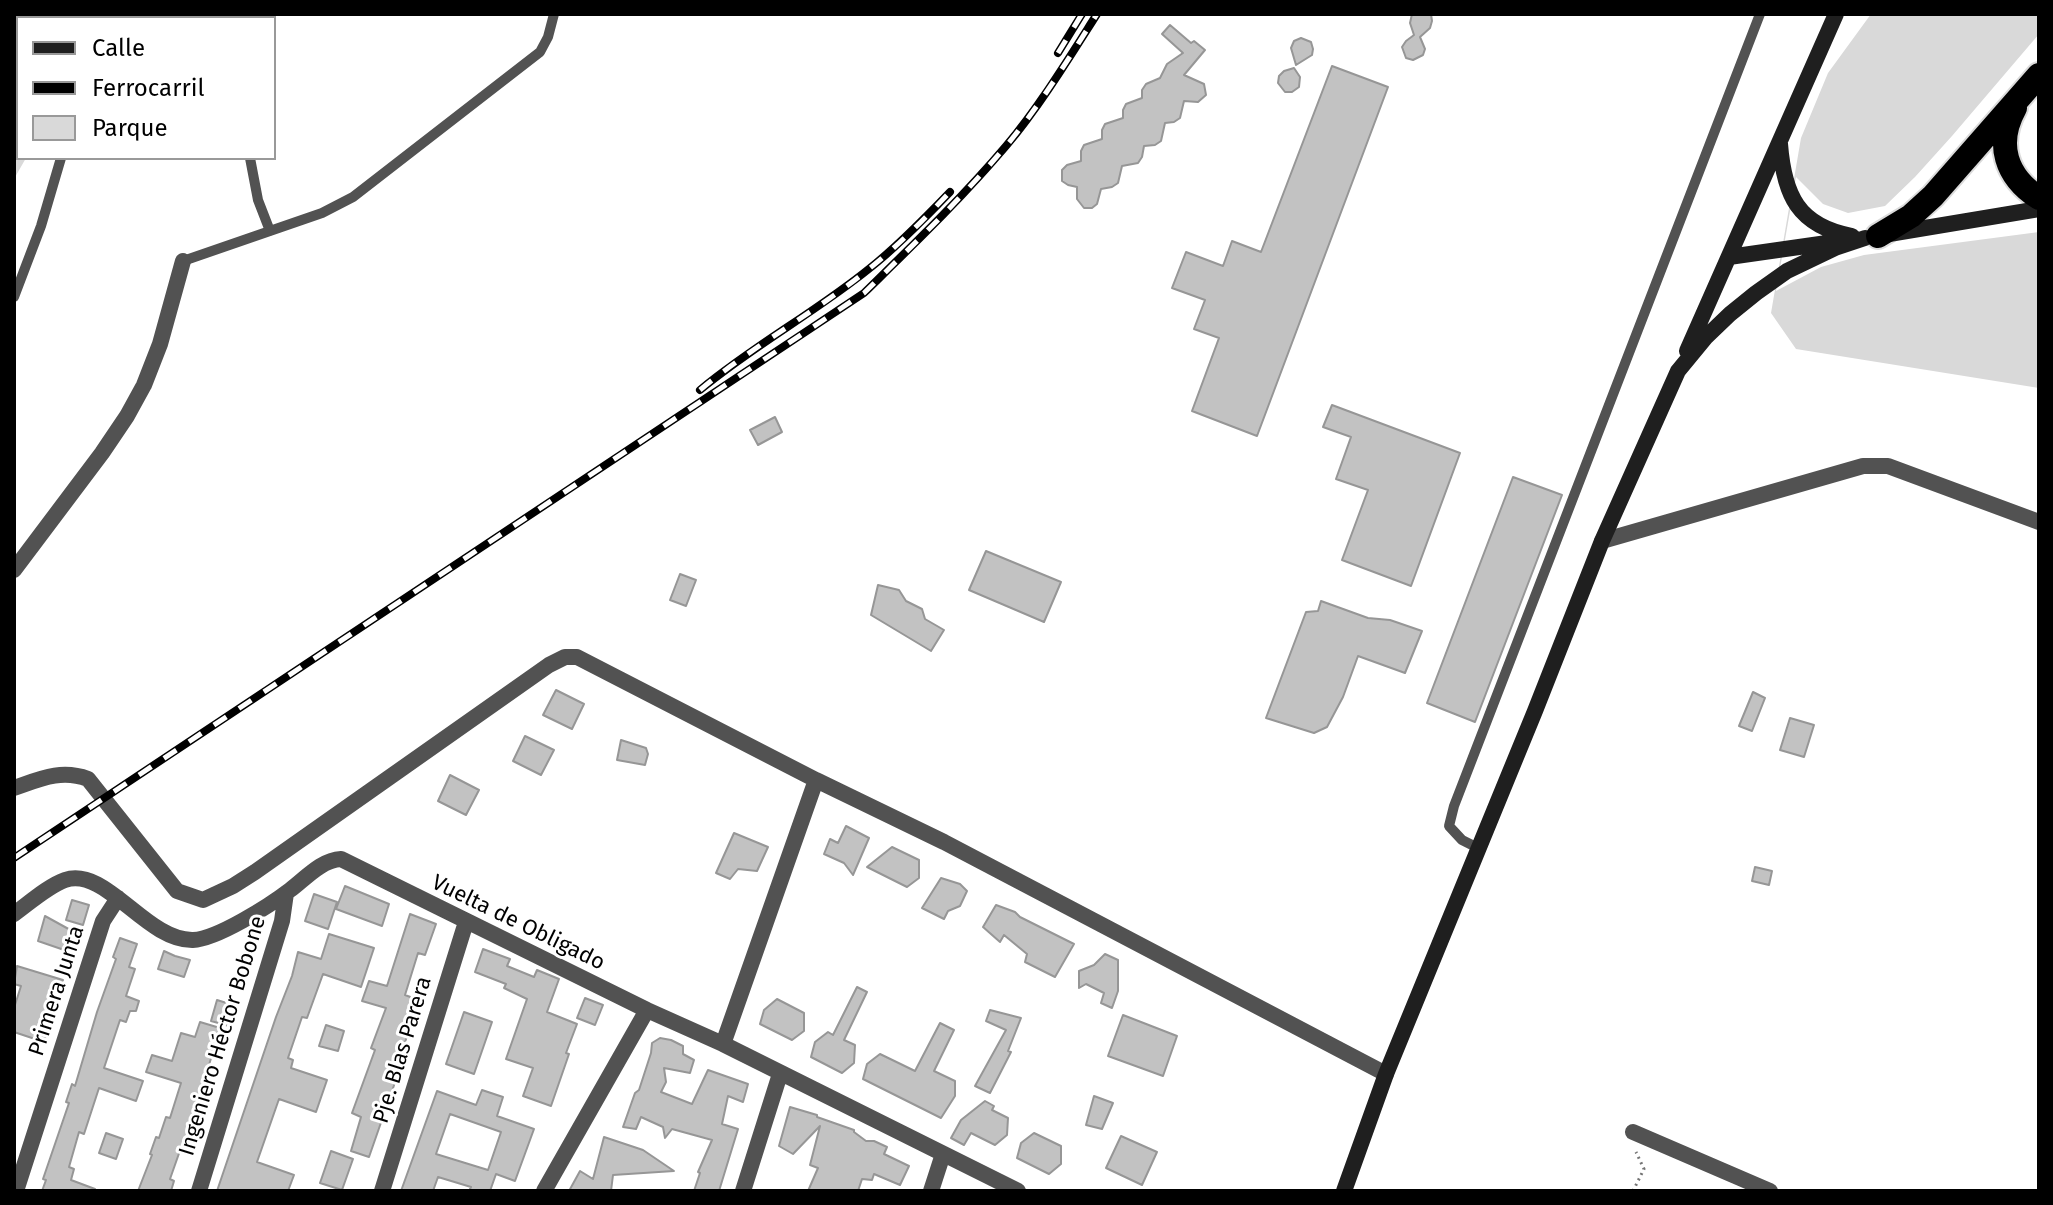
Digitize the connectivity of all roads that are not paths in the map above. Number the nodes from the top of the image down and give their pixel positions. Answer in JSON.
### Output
{"nodes":[{"id":1,"x":554,"y":14,"type":"edge"},
{"id":2,"x":1760,"y":14,"type":"edge"},
{"id":3,"x":1836,"y":14,"type":"edge"},
{"id":4,"x":2031,"y":83,"type":"edge"},
{"id":5,"x":1779,"y":142,"type":"junction"},
{"id":6,"x":60,"y":160,"type":"edge"},
{"id":7,"x":250,"y":160,"type":"edge"},
{"id":8,"x":2039,"y":198,"type":"edge"},
{"id":9,"x":2039,"y":209,"type":"edge"},
{"id":10,"x":270,"y":231,"type":"junction"},
{"id":11,"x":1871,"y":237,"type":"junction"},
{"id":12,"x":1729,"y":257,"type":"junction"},
{"id":13,"x":183,"y":261,"type":"joint"},
{"id":14,"x":14,"y":297,"type":"edge"},
{"id":15,"x":1678,"y":371,"type":"junction"},
{"id":16,"x":2039,"y":522,"type":"edge"},
{"id":17,"x":1602,"y":541,"type":"junction"},
{"id":18,"x":14,"y":570,"type":"edge"},
{"id":19,"x":816,"y":780,"type":"junction"},
{"id":20,"x":14,"y":788,"type":"edge"},
{"id":21,"x":1478,"y":848,"type":"junction"},
{"id":22,"x":286,"y":893,"type":"junction"},
{"id":23,"x":118,"y":898,"type":"junction"},
{"id":24,"x":14,"y":914,"type":"edge"},
{"id":25,"x":466,"y":922,"type":"junction"},
{"id":26,"x":647,"y":1010,"type":"junction"},
{"id":27,"x":723,"y":1044,"type":"junction"},
{"id":28,"x":780,"y":1074,"type":"junction"},
{"id":29,"x":1386,"y":1074,"type":"junction"},
{"id":30,"x":1633,"y":1132,"type":"road end"},
{"id":31,"x":943,"y":1154,"type":"junction"},
{"id":32,"x":16,"y":1191,"type":"edge"},
{"id":33,"x":199,"y":1191,"type":"edge"},
{"id":34,"x":382,"y":1191,"type":"edge"},
{"id":35,"x":544,"y":1191,"type":"edge"},
{"id":36,"x":743,"y":1191,"type":"edge"},
{"id":37,"x":931,"y":1191,"type":"edge"},
{"id":38,"x":1018,"y":1191,"type":"edge"},
{"id":39,"x":1344,"y":1191,"type":"edge"},
{"id":40,"x":1770,"y":1191,"type":"edge"}],
"edges":[{"from":1,"to":10,"type":"lane"},
{"from":2,"to":21,"type":"lane"},
{"from":3,"to":5,"type":"main road"},
{"from":4,"to":8,"type":"highway"},
{"from":4,"to":11,"type":"highway"},
{"from":5,"to":11,"type":"main road"},
{"from":5,"to":12,"type":"main road"},
{"from":6,"to":14,"type":"lane"},
{"from":7,"to":10,"type":"lane"},
{"from":9,"to":11,"type":"main road"},
{"from":10,"to":13,"type":"lane"},
{"from":11,"to":12,"type":"main road"},
{"from":11,"to":15,"type":"main road"},
{"from":12,"to":15,"type":"main road"},
{"from":13,"to":18,"type":"street"},
{"from":15,"to":17,"type":"main road"},
{"from":16,"to":17,"type":"street"},
{"from":17,"to":21,"type":"main road"},
{"from":19,"to":20,"type":"street"},
{"from":19,"to":27,"type":"street"},
{"from":19,"to":29,"type":"street"},
{"from":21,"to":29,"type":"main road"},
{"from":22,"to":23,"type":"street","name":"Vuelta de Obligado"},
{"from":22,"to":25,"type":"street","name":"Vuelta de Obligado"},
{"from":22,"to":33,"type":"street","name":"Ingeniero Héctor Bobone"},
{"from":23,"to":24,"type":"street","name":"Vuelta de Obligado"},
{"from":23,"to":32,"type":"street","name":"Primera Junta"},
{"from":25,"to":26,"type":"street","name":"Vuelta de Obligado"},
{"from":25,"to":34,"type":"street","name":"Pje. Blas Parera"},
{"from":26,"to":27,"type":"street","name":"Vuelta de Obligado"},
{"from":26,"to":35,"type":"street"},
{"from":27,"to":28,"type":"street","name":"Vuelta de Obligado"},
{"from":28,"to":31,"type":"street","name":"Vuelta de Obligado"},
{"from":28,"to":36,"type":"street"},
{"from":29,"to":39,"type":"main road"},
{"from":30,"to":40,"type":"street"},
{"from":31,"to":37,"type":"street"},
{"from":31,"to":38,"type":"street","name":"Vuelta de Obligado"}]}
